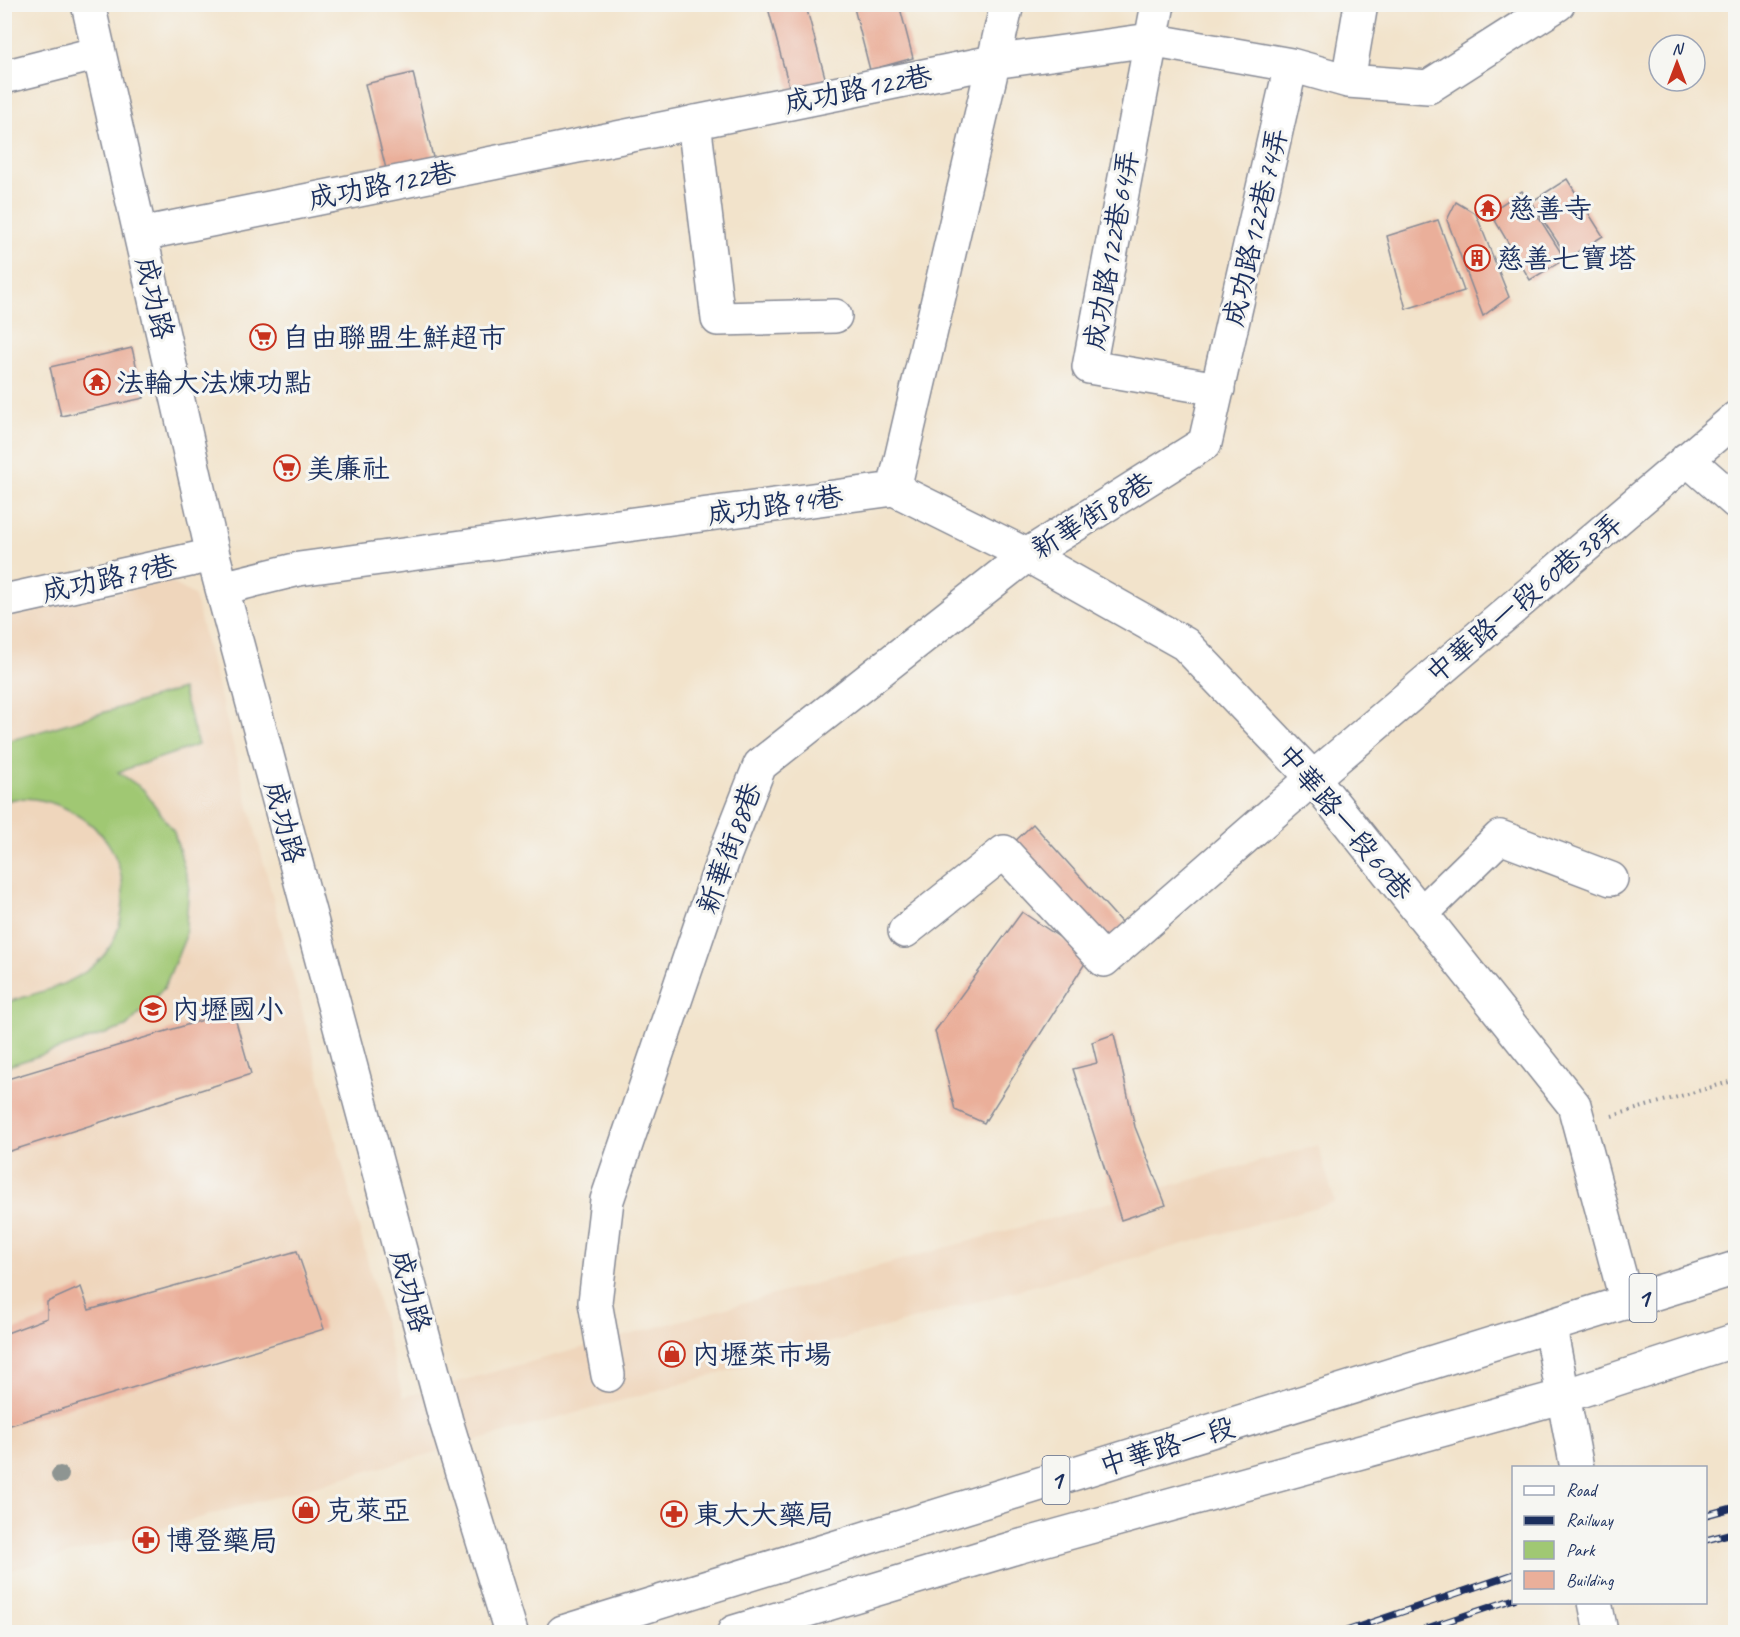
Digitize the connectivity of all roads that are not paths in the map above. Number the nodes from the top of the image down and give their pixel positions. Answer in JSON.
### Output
{"nodes":[{"id":1,"x":88,"y":4,"type":"edge"},
{"id":2,"x":1007,"y":4,"type":"edge"},
{"id":3,"x":1158,"y":4,"type":"edge"},
{"id":4,"x":1361,"y":4,"type":"edge"},
{"id":5,"x":1558,"y":4,"type":"edge"},
{"id":6,"x":1150,"y":40,"type":"junction"},
{"id":7,"x":99,"y":53,"type":"junction"},
{"id":8,"x":993,"y":62,"type":"junction"},
{"id":9,"x":1291,"y":65,"type":"junction"},
{"id":10,"x":4,"y":77,"type":"edge"},
{"id":11,"x":1348,"y":81,"type":"junction"},
{"id":12,"x":694,"y":122,"type":"junction"},
{"id":13,"x":141,"y":234,"type":"junction"},
{"id":14,"x":835,"y":316,"type":"dead end"},
{"id":15,"x":1218,"y":389,"type":"junction"},
{"id":16,"x":1736,"y":418,"type":"edge"},
{"id":17,"x":1687,"y":459,"type":"junction"},
{"id":18,"x":894,"y":489,"type":"junction"},
{"id":19,"x":1736,"y":502,"type":"edge"},
{"id":20,"x":213,"y":555,"type":"junction"},
{"id":21,"x":1027,"y":555,"type":"junction"},
{"id":22,"x":222,"y":588,"type":"junction"},
{"id":23,"x":4,"y":601,"type":"edge"},
{"id":24,"x":1313,"y":778,"type":"junction"},
{"id":25,"x":1611,"y":879,"type":"dead end"},
{"id":26,"x":1421,"y":914,"type":"junction"},
{"id":27,"x":905,"y":931,"type":"dead end"},
{"id":28,"x":1736,"y":1268,"type":"edge"},
{"id":29,"x":1627,"y":1303,"type":"junction"},
{"id":30,"x":1550,"y":1328,"type":"junction"},
{"id":31,"x":1736,"y":1340,"type":"edge"},
{"id":32,"x":608,"y":1375,"type":"dead end"},
{"id":33,"x":1564,"y":1396,"type":"junction"},
{"id":34,"x":1577,"y":1466,"type":"edge"},
{"id":35,"x":1595,"y":1604,"type":"edge"},
{"id":36,"x":511,"y":1632,"type":"edge"},
{"id":37,"x":563,"y":1632,"type":"edge"},
{"id":38,"x":734,"y":1632,"type":"edge"},
{"id":39,"x":1601,"y":1632,"type":"edge"}],
"edges":[{"from":1,"to":7,"type":"main road","name":"成功路"},
{"from":2,"to":8,"type":"main road"},
{"from":3,"to":6,"type":"main road"},
{"from":4,"to":11,"type":"main road"},
{"from":5,"to":11,"type":"main road","name":"成功路122巷"},
{"from":6,"to":8,"type":"main road","name":"成功路122巷"},
{"from":6,"to":9,"type":"main road","name":"成功路122巷"},
{"from":6,"to":15,"type":"main road","name":"成功路122巷64弄"},
{"from":7,"to":10,"type":"main road"},
{"from":7,"to":13,"type":"main road","name":"成功路"},
{"from":8,"to":12,"type":"main road","name":"成功路122巷"},
{"from":8,"to":18,"type":"main road"},
{"from":9,"to":11,"type":"main road","name":"成功路122巷"},
{"from":9,"to":15,"type":"main road","name":"成功路122巷74弄"},
{"from":12,"to":13,"type":"main road","name":"成功路122巷"},
{"from":12,"to":14,"type":"main road"},
{"from":13,"to":20,"type":"main road","name":"成功路"},
{"from":15,"to":21,"type":"main road","name":"新華街88巷"},
{"from":16,"to":17,"type":"main road","name":"中華路一段60巷38弄"},
{"from":17,"to":19,"type":"main road"},
{"from":17,"to":24,"type":"main road","name":"中華路一段60巷38弄"},
{"from":18,"to":21,"type":"main road","name":"中華路一段60巷"},
{"from":18,"to":22,"type":"main road","name":"成功路94巷"},
{"from":20,"to":22,"type":"main road","name":"成功路"},
{"from":20,"to":23,"type":"main road","name":"成功路79巷"},
{"from":21,"to":24,"type":"main road","name":"中華路一段60巷"},
{"from":21,"to":32,"type":"main road","name":"新華街88巷"},
{"from":22,"to":36,"type":"main road","name":"成功路"},
{"from":24,"to":26,"type":"main road","name":"中華路一段60巷"},
{"from":24,"to":27,"type":"main road","name":"中華路一段60巷38弄"},
{"from":25,"to":26,"type":"main road"},
{"from":26,"to":29,"type":"main road","name":"中華路一段60巷"},
{"from":28,"to":29,"type":"main road","name":"中華路一段","number":"1"},
{"from":29,"to":30,"type":"main road","name":"中華路一段","number":"1"},
{"from":30,"to":33,"type":"main road"},
{"from":30,"to":37,"type":"main road","name":"中華路一段","number":"1"},
{"from":31,"to":33,"type":"main road","name":"中華路一段","number":"1"},
{"from":33,"to":34,"type":"main road"},
{"from":33,"to":38,"type":"main road","name":"中華路一段","number":"1"},
{"from":35,"to":39,"type":"main road"}]}
